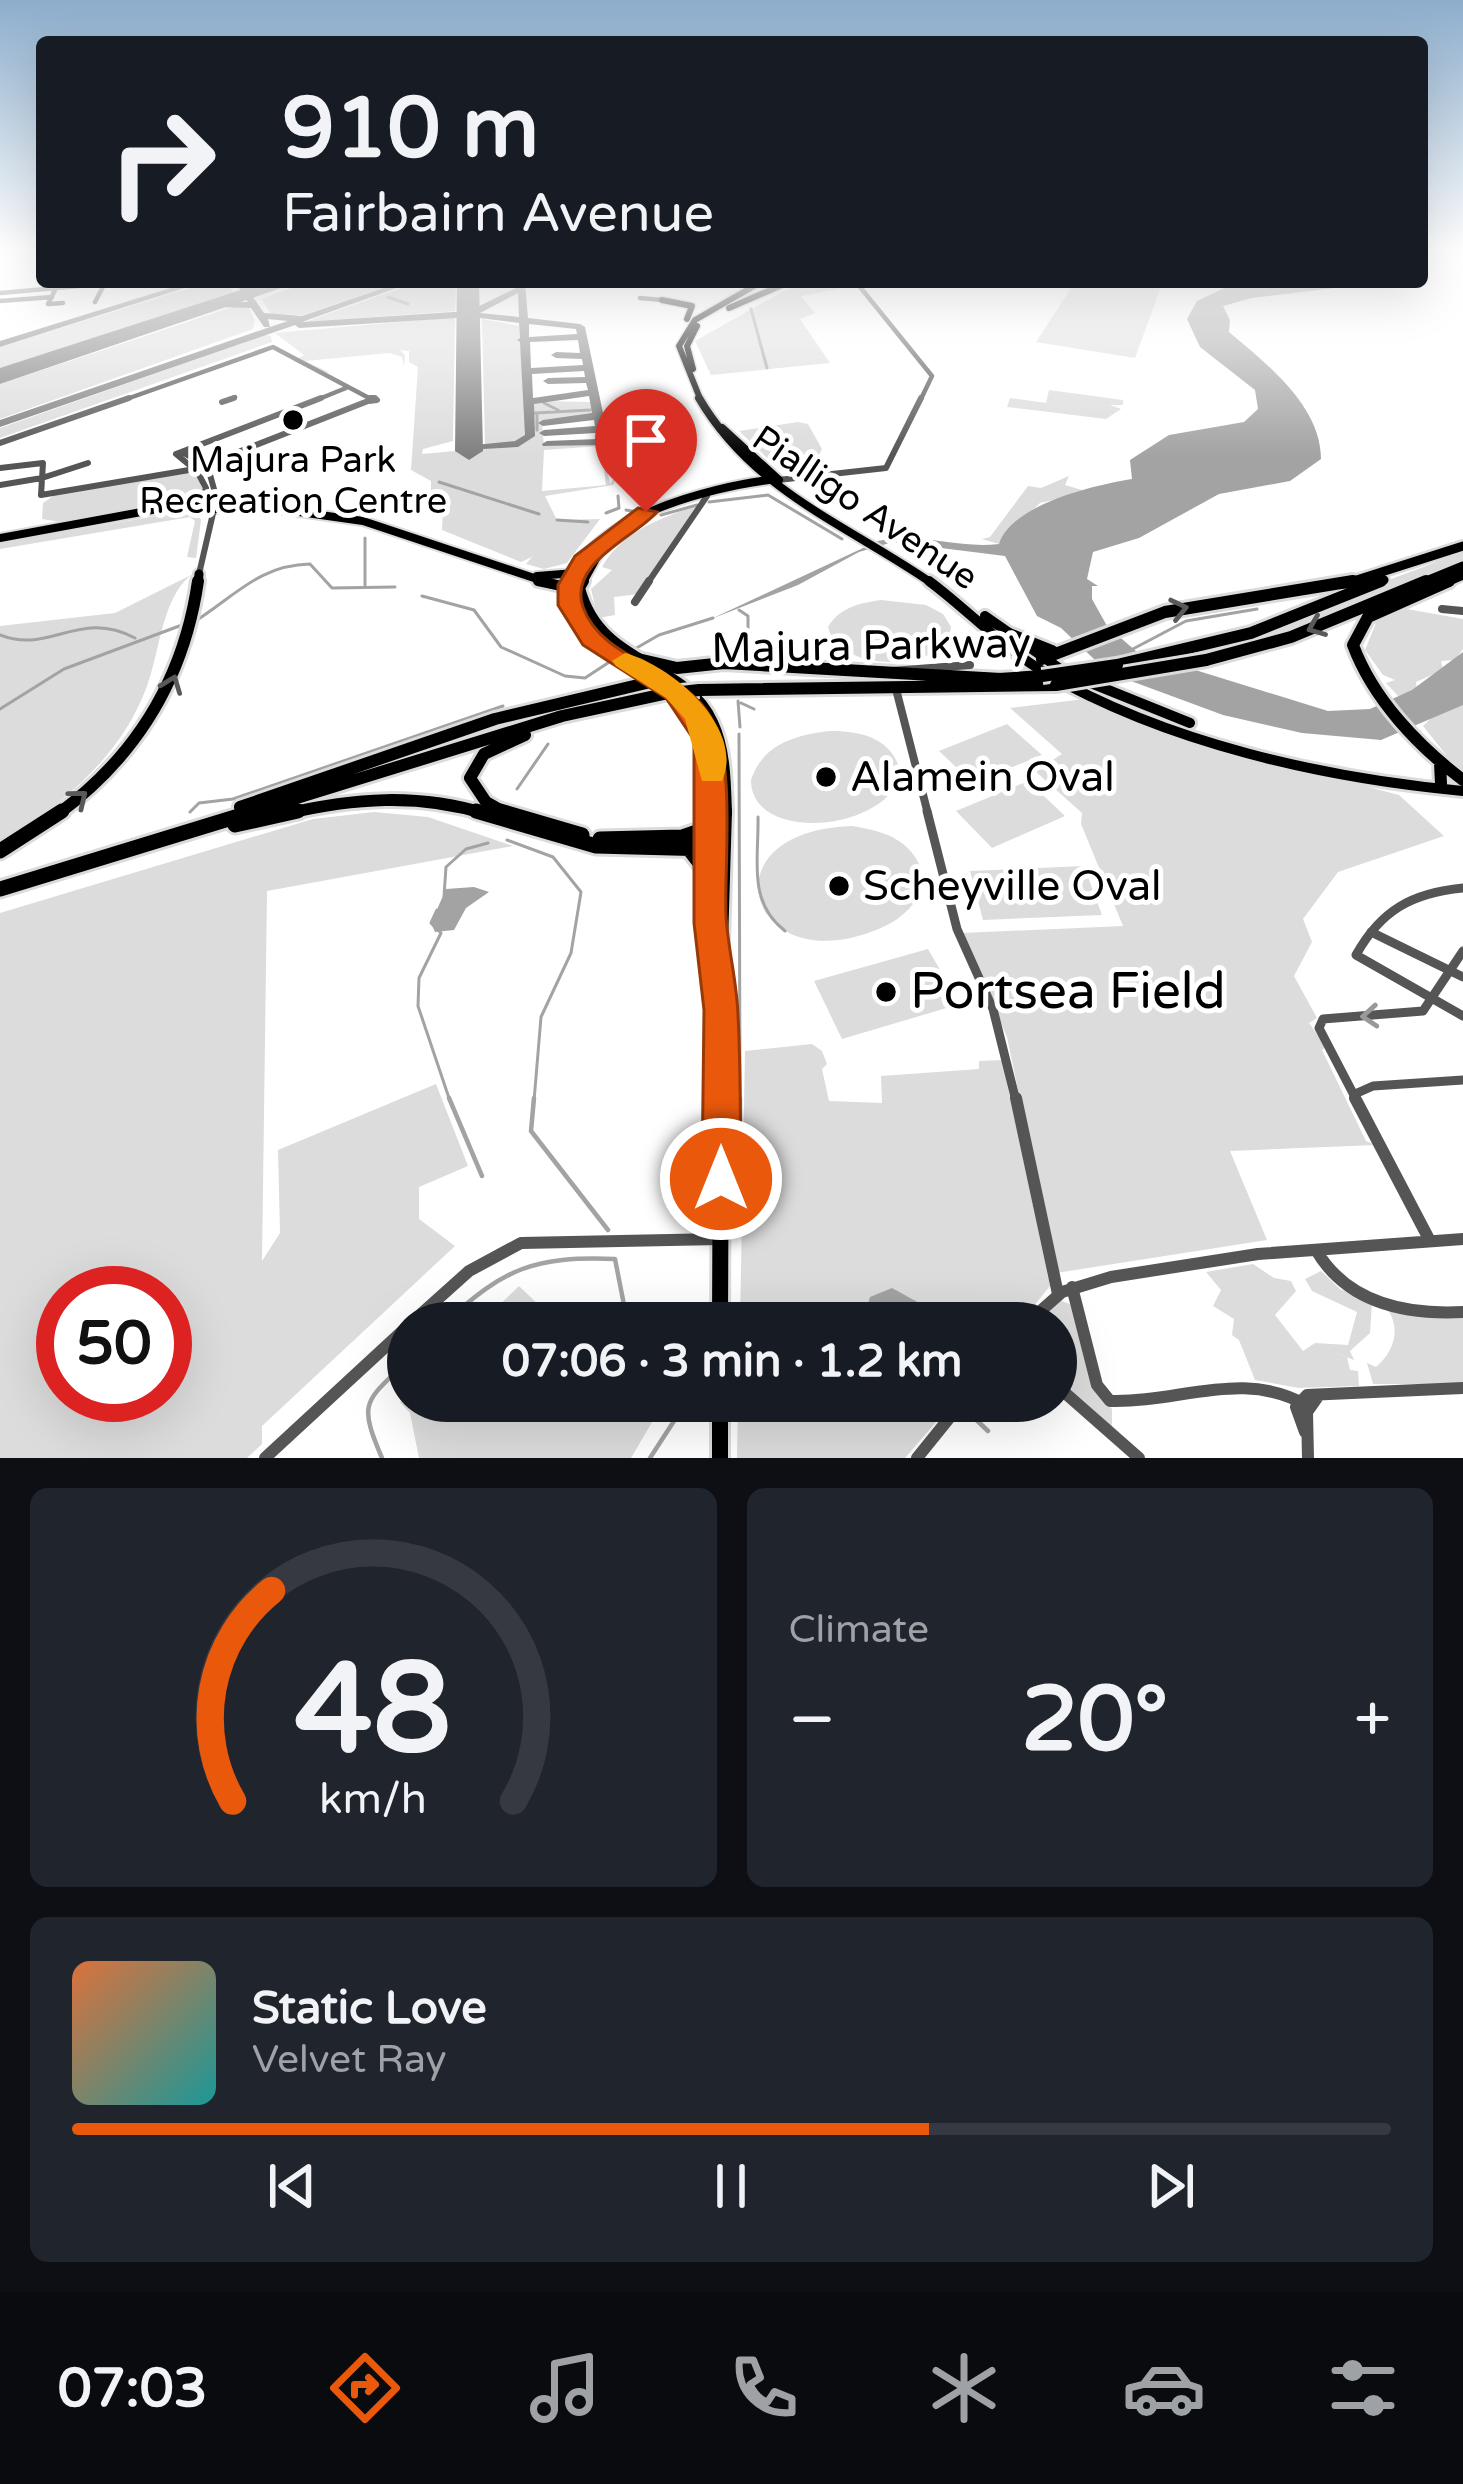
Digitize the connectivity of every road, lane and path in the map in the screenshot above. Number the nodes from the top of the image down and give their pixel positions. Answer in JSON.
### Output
{"nodes":[{"id":1,"x":687,"y":320,"type":"edge"},
{"id":2,"x":700,"y":320,"type":"joint"},
{"id":3,"x":887,"y":320,"type":"edge"},
{"id":4,"x":681,"y":359,"type":"junction"},
{"id":5,"x":346,"y":387,"type":"junction"},
{"id":6,"x":235,"y":397,"type":"dead end"},
{"id":7,"x":222,"y":402,"type":"dead end"},
{"id":8,"x":208,"y":441,"type":"junction"},
{"id":9,"x":0,"y":443,"type":"edge"},
{"id":10,"x":88,"y":463,"type":"dead end"},
{"id":11,"x":185,"y":463,"type":"junction"},
{"id":12,"x":207,"y":467,"type":"junction"},
{"id":13,"x":0,"y":468,"type":"edge"},
{"id":14,"x":196,"y":471,"type":"junction"},
{"id":15,"x":754,"y":472,"type":"junction"},
{"id":16,"x":176,"y":473,"type":"junction"},
{"id":17,"x":42,"y":478,"type":"junction"},
{"id":18,"x":800,"y":478,"type":"junction"},
{"id":19,"x":771,"y":481,"type":"junction"},
{"id":20,"x":0,"y":484,"type":"edge"},
{"id":21,"x":741,"y":486,"type":"junction"},
{"id":22,"x":788,"y":487,"type":"junction"},
{"id":23,"x":704,"y":500,"type":"junction"},
{"id":24,"x":216,"y":505,"type":"junction"},
{"id":25,"x":200,"y":506,"type":"junction"},
{"id":26,"x":840,"y":526,"type":"junction"},
{"id":27,"x":206,"y":527,"type":"junction"},
{"id":28,"x":861,"y":536,"type":"junction"},
{"id":29,"x":0,"y":539,"type":"edge"},
{"id":30,"x":1463,"y":547,"type":"edge"},
{"id":31,"x":891,"y":555,"type":"junction"},
{"id":32,"x":1463,"y":570,"type":"edge"},
{"id":33,"x":575,"y":573,"type":"junction"},
{"id":34,"x":199,"y":574,"type":"joint"},
{"id":35,"x":526,"y":577,"type":"junction"},
{"id":36,"x":575,"y":587,"type":"junction"},
{"id":37,"x":635,"y":602,"type":"dead end"},
{"id":38,"x":1442,"y":609,"type":"dead end"},
{"id":39,"x":1463,"y":611,"type":"edge"},
{"id":40,"x":1004,"y":632,"type":"junction"},
{"id":41,"x":586,"y":634,"type":"junction"},
{"id":42,"x":614,"y":651,"type":"junction"},
{"id":43,"x":1041,"y":657,"type":"junction"},
{"id":44,"x":636,"y":662,"type":"junction"},
{"id":45,"x":970,"y":665,"type":"dead end"},
{"id":46,"x":879,"y":667,"type":"dead end"},
{"id":47,"x":684,"y":668,"type":"junction"},
{"id":48,"x":1001,"y":679,"type":"junction"},
{"id":49,"x":1057,"y":682,"type":"junction"},
{"id":50,"x":674,"y":685,"type":"junction"},
{"id":51,"x":897,"y":693,"type":"dead end"},
{"id":52,"x":577,"y":696,"type":"junction"},
{"id":53,"x":1455,"y":786,"type":"edge"},
{"id":54,"x":1463,"y":800,"type":"edge"},
{"id":55,"x":240,"y":807,"type":"junction"},
{"id":56,"x":716,"y":842,"type":"junction"},
{"id":57,"x":690,"y":850,"type":"junction"},
{"id":58,"x":0,"y":851,"type":"edge"},
{"id":59,"x":106,"y":856,"type":"junction"},
{"id":60,"x":0,"y":885,"type":"edge"},
{"id":61,"x":1463,"y":888,"type":"edge"},
{"id":62,"x":710,"y":902,"type":"junction"},
{"id":63,"x":1371,"y":932,"type":"junction"},
{"id":64,"x":1463,"y":951,"type":"edge"},
{"id":65,"x":1448,"y":972,"type":"junction"},
{"id":66,"x":1463,"y":977,"type":"edge"},
{"id":67,"x":719,"y":984,"type":"junction"},
{"id":68,"x":1432,"y":999,"type":"junction"},
{"id":69,"x":1463,"y":1016,"type":"edge"},
{"id":70,"x":1463,"y":1080,"type":"edge"},
{"id":71,"x":1355,"y":1094,"type":"junction"},
{"id":72,"x":721,"y":1239,"type":"junction"},
{"id":73,"x":1463,"y":1239,"type":"edge"},
{"id":74,"x":1430,"y":1241,"type":"junction"},
{"id":75,"x":1316,"y":1250,"type":"junction"},
{"id":76,"x":1065,"y":1291,"type":"junction"},
{"id":77,"x":434,"y":1302,"type":"edge"},
{"id":78,"x":720,"y":1302,"type":"edge"},
{"id":79,"x":1052,"y":1302,"type":"edge"},
{"id":80,"x":1463,"y":1312,"type":"edge"},
{"id":81,"x":387,"y":1345,"type":"edge"},
{"id":82,"x":1463,"y":1388,"type":"edge"},
{"id":83,"x":1077,"y":1403,"type":"edge"},
{"id":84,"x":1304,"y":1403,"type":"junction"},
{"id":85,"x":720,"y":1422,"type":"edge"},
{"id":86,"x":946,"y":1422,"type":"edge"},
{"id":87,"x":266,"y":1458,"type":"edge"},
{"id":88,"x":720,"y":1458,"type":"edge"},
{"id":89,"x":917,"y":1458,"type":"edge"},
{"id":90,"x":1139,"y":1458,"type":"edge"},
{"id":91,"x":1308,"y":1458,"type":"edge"}],
"edges":[{"from":1,"to":4,"type":"main road"},
{"from":2,"to":4,"type":"main road"},
{"from":2,"to":19,"type":"main road","name":"Pialligo Avenue"},
{"from":3,"to":18,"type":"street"},
{"from":4,"to":15,"type":"main road","name":"Pialligo Avenue"},
{"from":5,"to":8,"type":"street"},
{"from":5,"to":9,"type":"street"},
{"from":5,"to":12,"type":"street"},
{"from":6,"to":7,"type":"street"},
{"from":8,"to":11,"type":"street"},
{"from":8,"to":12,"type":"street"},
{"from":10,"to":17,"type":"street"},
{"from":11,"to":14,"type":"street"},
{"from":11,"to":16,"type":"street"},
{"from":12,"to":14,"type":"street"},
{"from":12,"to":24,"type":"street"},
{"from":13,"to":17,"type":"street"},
{"from":14,"to":16,"type":"street"},
{"from":14,"to":25,"type":"street"},
{"from":15,"to":19,"type":"main road","name":"Pialligo Avenue"},
{"from":15,"to":21,"type":"main road"},
{"from":16,"to":17,"type":"street"},
{"from":17,"to":20,"type":"street"},
{"from":18,"to":19,"type":"street"},
{"from":18,"to":22,"type":"street"},
{"from":19,"to":21,"type":"main road"},
{"from":19,"to":22,"type":"main road","name":"Pialligo Avenue"},
{"from":19,"to":26,"type":"main road","name":"Pialligo Avenue"},
{"from":21,"to":23,"type":"main road"},
{"from":21,"to":26,"type":"main road"},
{"from":21,"to":33,"type":"main road"},
{"from":22,"to":28,"type":"main road","name":"Pialligo Avenue"},
{"from":23,"to":36,"type":"main road"},
{"from":23,"to":37,"type":"street"},
{"from":24,"to":25,"type":"main road"},
{"from":24,"to":27,"type":"street"},
{"from":24,"to":35,"type":"main road"},
{"from":25,"to":27,"type":"street"},
{"from":25,"to":29,"type":"main road"},
{"from":26,"to":28,"type":"main road","name":"Pialligo Avenue"},
{"from":27,"to":34,"type":"street"},
{"from":28,"to":31,"type":"main road","name":"Pialligo Avenue"},
{"from":43,"to":30,"type":"highway","one_way":true},
{"from":30,"to":48,"type":"highway","name":"Majura Parkway","bridge":true},
{"from":31,"to":40,"type":"main road","name":"Pialligo Avenue"},
{"from":31,"to":43,"type":"main road","name":"Pialligo Avenue"},
{"from":32,"to":49,"type":"highway","name":"Majura Parkway","one_way":true,"bridge":true},
{"from":32,"to":53,"type":"highway"},
{"from":33,"to":35,"type":"main road"},
{"from":33,"to":36,"type":"main road"},
{"from":58,"to":34,"type":"highway","one_way":true},
{"from":35,"to":36,"type":"main road"},
{"from":35,"to":41,"type":"main road"},
{"from":36,"to":41,"type":"main road"},
{"from":36,"to":42,"type":"main road"},
{"from":38,"to":39,"type":"street"},
{"from":40,"to":43,"type":"main road","name":"Pialligo Avenue"},
{"from":40,"to":43,"type":"highway"},
{"from":41,"to":42,"type":"main road"},
{"from":42,"to":44,"type":"main road"},
{"from":43,"to":49,"type":"main road"},
{"from":43,"to":53,"type":"main road"},
{"from":44,"to":47,"type":"highway"},
{"from":44,"to":50,"type":"main road"},
{"from":44,"to":52,"type":"highway"},
{"from":45,"to":46,"type":"street"},
{"from":47,"to":48,"type":"highway"},
{"from":47,"to":50,"type":"highway"},
{"from":48,"to":50,"type":"highway","name":"Majura Parkway"},
{"from":49,"to":50,"type":"highway","name":"Majura Parkway"},
{"from":49,"to":53,"type":"main road"},
{"from":50,"to":52,"type":"highway"},
{"from":50,"to":55,"type":"highway","name":"Majura Parkway"},
{"from":50,"to":56,"type":"main road"},
{"from":50,"to":56,"type":"main road"},
{"from":50,"to":56,"type":"highway"},
{"from":50,"to":59,"type":"highway","name":"Majura Parkway"},
{"from":51,"to":76,"type":"street"},
{"from":52,"to":55,"type":"highway"},
{"from":53,"to":54,"type":"main road"},
{"from":55,"to":60,"type":"highway","name":"Majura Parkway"},
{"from":56,"to":57,"type":"highway"},
{"from":56,"to":62,"type":"main road"},
{"from":56,"to":67,"type":"main road"},
{"from":57,"to":59,"type":"highway"},
{"from":57,"to":62,"type":"highway"},
{"from":59,"to":60,"type":"highway","name":"Majura Parkway"},
{"from":61,"to":63,"type":"street"},
{"from":62,"to":67,"type":"main road"},
{"from":63,"to":65,"type":"street"},
{"from":63,"to":68,"type":"street"},
{"from":64,"to":65,"type":"street"},
{"from":65,"to":66,"type":"street"},
{"from":65,"to":68,"type":"street"},
{"from":67,"to":72,"type":"main road"},
{"from":68,"to":69,"type":"street"},
{"from":68,"to":71,"type":"street","one_way":true},
{"from":70,"to":71,"type":"street"},
{"from":71,"to":74,"type":"street"},
{"from":72,"to":77,"type":"street"},
{"from":72,"to":78,"type":"main road"},
{"from":73,"to":74,"type":"street"},
{"from":74,"to":75,"type":"street"},
{"from":75,"to":76,"type":"street"},
{"from":75,"to":80,"type":"street"},
{"from":76,"to":79,"type":"street"},
{"from":76,"to":84,"type":"street"},
{"from":81,"to":87,"type":"street"},
{"from":82,"to":84,"type":"street"},
{"from":83,"to":90,"type":"street"},
{"from":84,"to":91,"type":"street"},
{"from":85,"to":88,"type":"main road"},
{"from":86,"to":89,"type":"street"}]}
